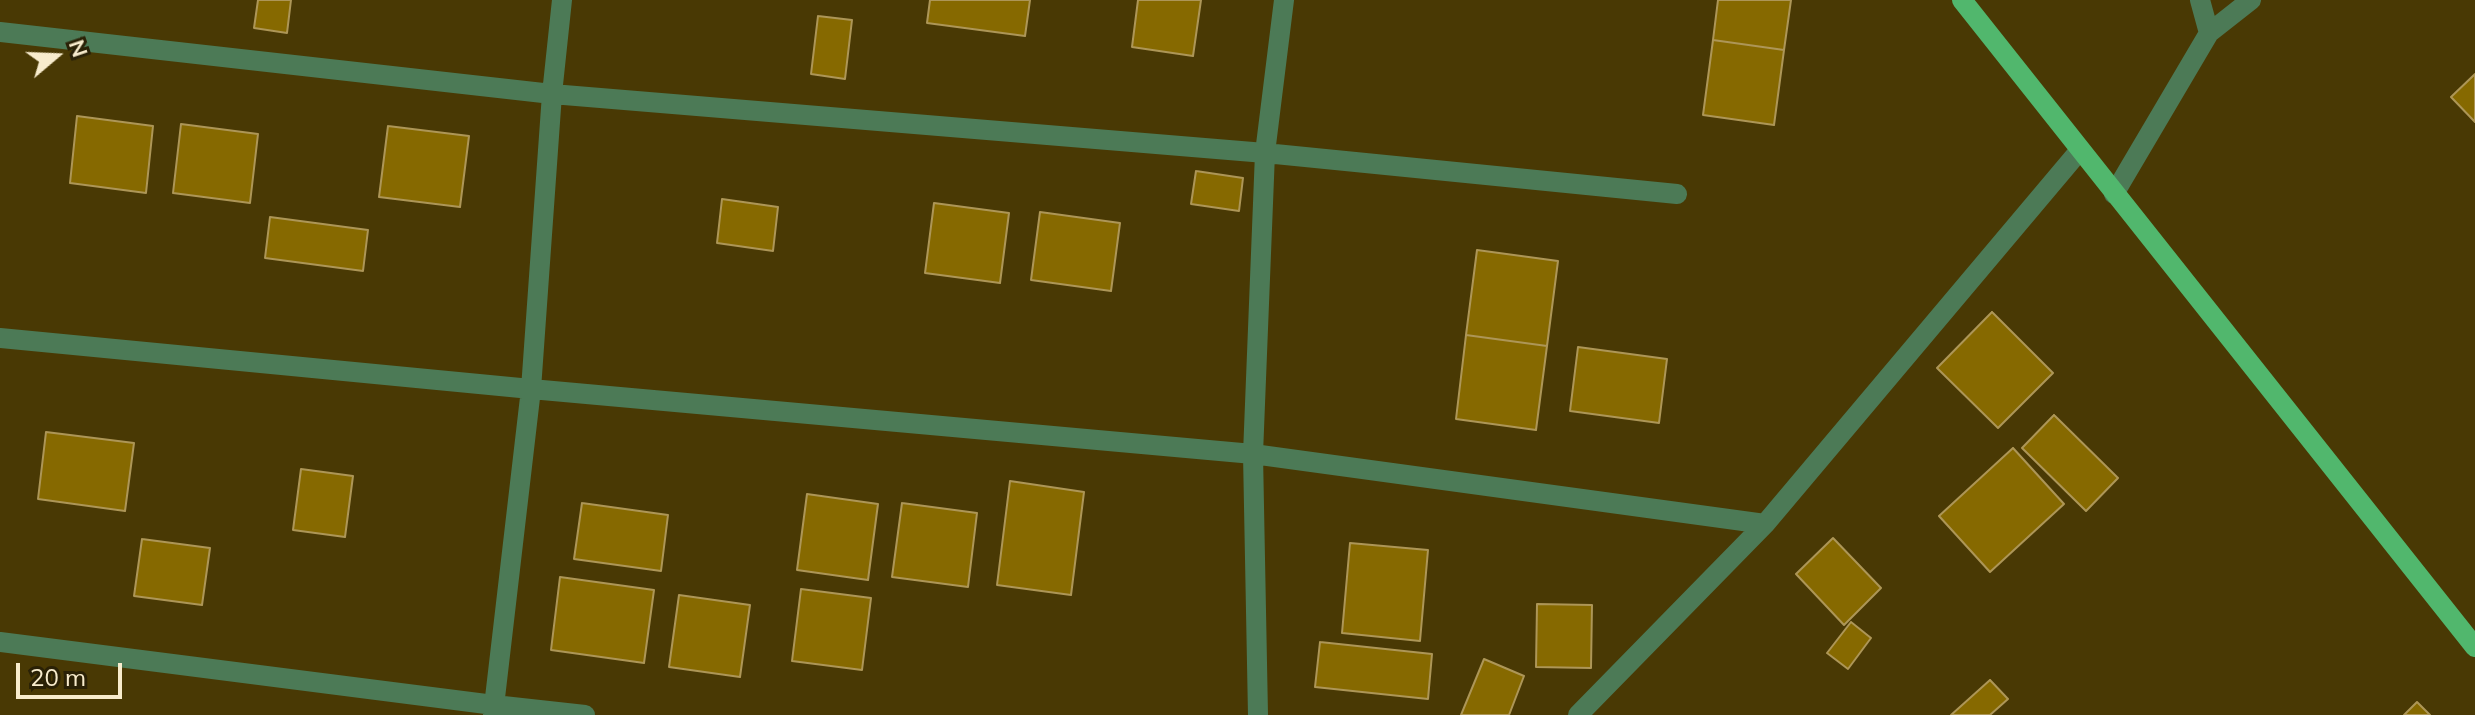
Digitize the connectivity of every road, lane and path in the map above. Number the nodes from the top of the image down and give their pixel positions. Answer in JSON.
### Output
{"nodes":[{"id":1,"x":562,"y":0,"type":"edge"},
{"id":2,"x":1284,"y":0,"type":"edge"},
{"id":3,"x":1962,"y":0,"type":"edge"},
{"id":4,"x":2200,"y":0,"type":"edge"},
{"id":5,"x":2251,"y":0,"type":"edge"},
{"id":6,"x":0,"y":32,"type":"edge"},
{"id":7,"x":2209,"y":33,"type":"junction"},
{"id":8,"x":552,"y":94,"type":"junction"},
{"id":9,"x":2080,"y":150,"type":"junction"},
{"id":10,"x":1265,"y":153,"type":"junction"},
{"id":11,"x":1677,"y":194,"type":"dead end"},
{"id":12,"x":2114,"y":194,"type":"junction"},
{"id":13,"x":0,"y":338,"type":"edge"},
{"id":14,"x":531,"y":389,"type":"junction"},
{"id":15,"x":1253,"y":454,"type":"junction"},
{"id":16,"x":1765,"y":524,"type":"junction"},
{"id":17,"x":0,"y":642,"type":"edge"},
{"id":18,"x":2475,"y":647,"type":"edge"},
{"id":19,"x":493,"y":710,"type":"edge"},
{"id":20,"x":585,"y":715,"type":"edge"},
{"id":21,"x":1258,"y":715,"type":"edge"},
{"id":22,"x":1578,"y":715,"type":"edge"}],
"edges":[{"from":1,"to":8,"type":"street"},
{"from":2,"to":10,"type":"street"},
{"from":3,"to":9,"type":"main road"},
{"from":4,"to":7,"type":"street"},
{"from":5,"to":7,"type":"street"},
{"from":6,"to":8,"type":"street"},
{"from":7,"to":12,"type":"street"},
{"from":8,"to":10,"type":"street"},
{"from":8,"to":14,"type":"street"},
{"from":9,"to":12,"type":"main road"},
{"from":9,"to":16,"type":"street"},
{"from":10,"to":11,"type":"street"},
{"from":10,"to":15,"type":"street"},
{"from":12,"to":18,"type":"main road"},
{"from":13,"to":14,"type":"street"},
{"from":14,"to":15,"type":"street"},
{"from":14,"to":19,"type":"street"},
{"from":15,"to":16,"type":"street"},
{"from":15,"to":21,"type":"street"},
{"from":16,"to":22,"type":"street"},
{"from":17,"to":19,"type":"street"},
{"from":19,"to":20,"type":"street"}]}
